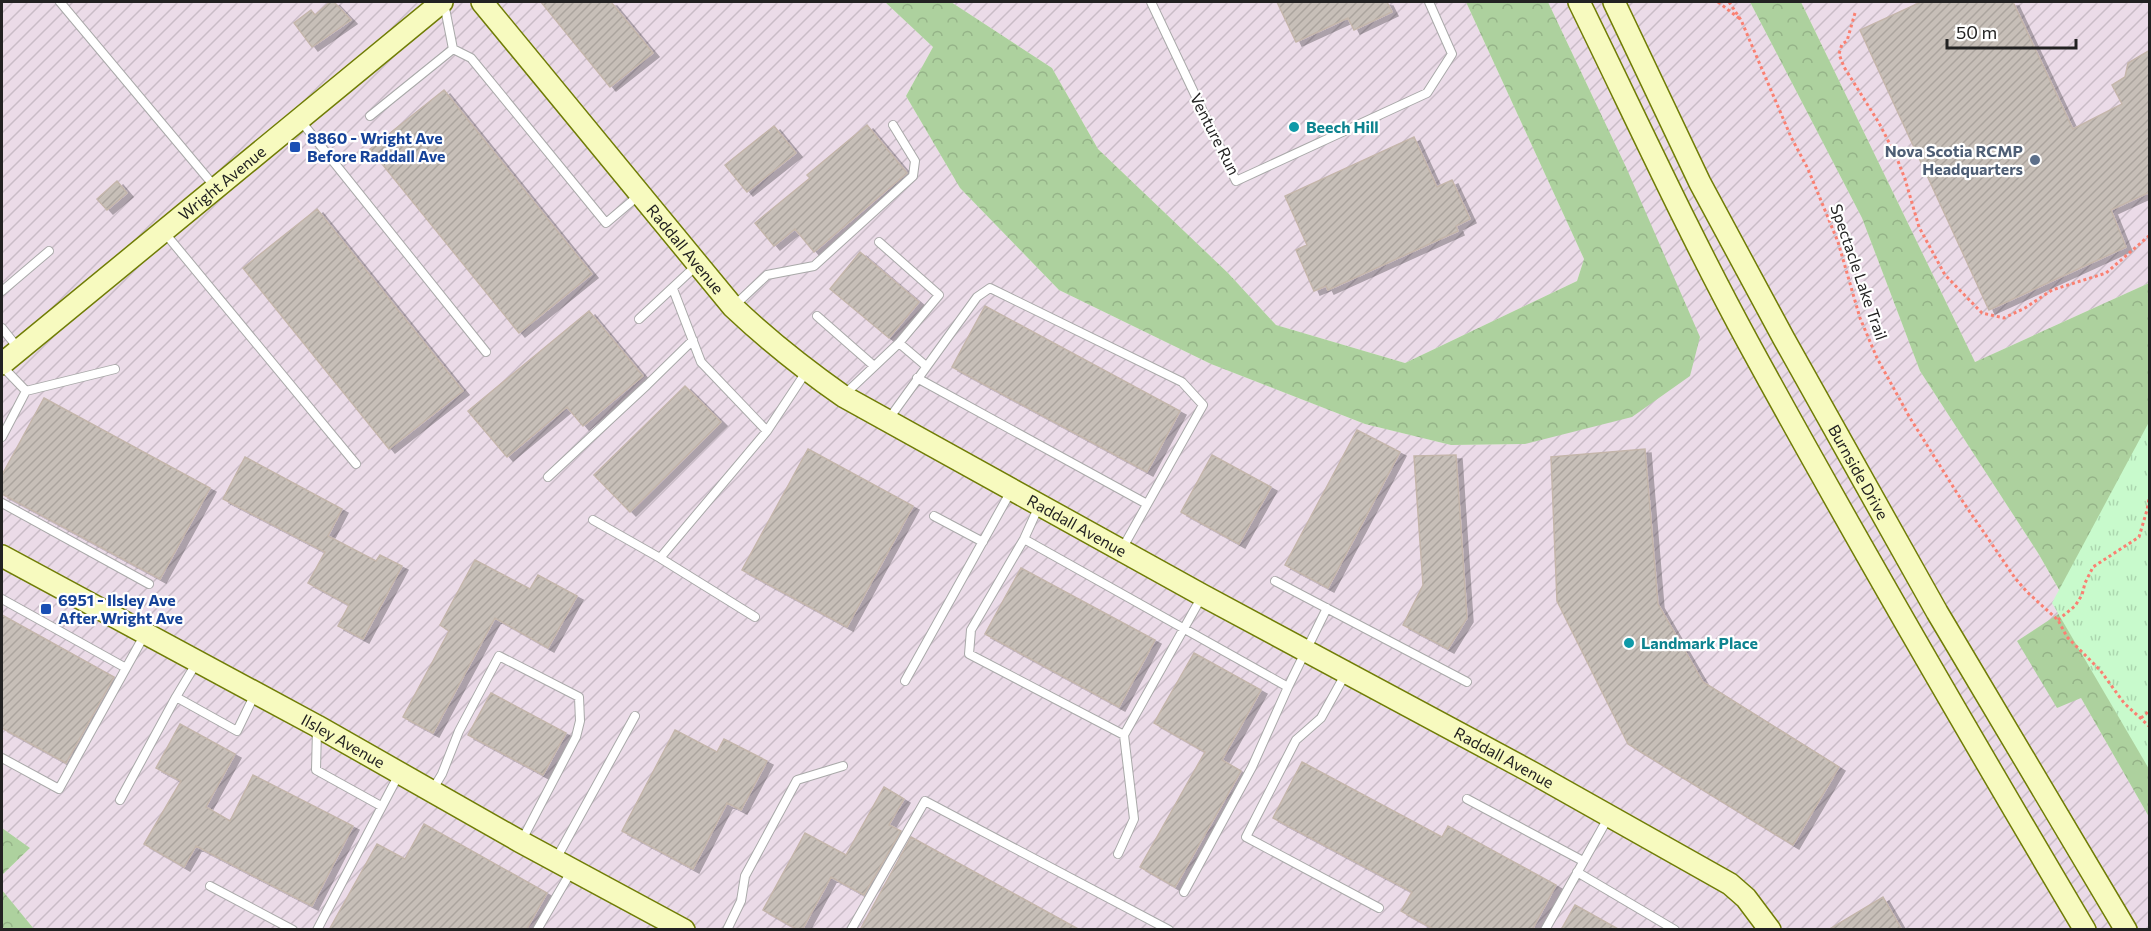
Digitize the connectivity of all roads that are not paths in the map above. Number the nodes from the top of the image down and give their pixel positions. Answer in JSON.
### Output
{"nodes":[{"id":1,"x":60,"y":2,"type":"edge"},
{"id":2,"x":442,"y":2,"type":"edge"},
{"id":3,"x":482,"y":2,"type":"edge"},
{"id":4,"x":1150,"y":2,"type":"edge"},
{"id":5,"x":1429,"y":2,"type":"edge"},
{"id":6,"x":1579,"y":2,"type":"edge"},
{"id":7,"x":1614,"y":2,"type":"edge"},
{"id":8,"x":453,"y":49,"type":"junction"},
{"id":9,"x":370,"y":116,"type":"dead end"},
{"id":10,"x":299,"y":119,"type":"junction"},
{"id":11,"x":893,"y":125,"type":"dead end"},
{"id":12,"x":216,"y":187,"type":"junction"},
{"id":13,"x":640,"y":194,"type":"junction"},
{"id":14,"x":163,"y":231,"type":"junction"},
{"id":15,"x":879,"y":242,"type":"dead end"},
{"id":16,"x":49,"y":251,"type":"dead end"},
{"id":17,"x":698,"y":264,"type":"junction"},
{"id":18,"x":673,"y":289,"type":"junction"},
{"id":19,"x":2,"y":291,"type":"edge"},
{"id":20,"x":733,"y":307,"type":"junction"},
{"id":21,"x":817,"y":316,"type":"dead end"},
{"id":22,"x":639,"y":319,"type":"dead end"},
{"id":23,"x":2,"y":328,"type":"edge"},
{"id":24,"x":693,"y":340,"type":"junction"},
{"id":25,"x":899,"y":343,"type":"junction"},
{"id":26,"x":19,"y":350,"type":"junction"},
{"id":27,"x":486,"y":352,"type":"dead end"},
{"id":28,"x":2,"y":365,"type":"edge"},
{"id":29,"x":874,"y":366,"type":"junction"},
{"id":30,"x":926,"y":366,"type":"junction"},
{"id":31,"x":115,"y":369,"type":"dead end"},
{"id":32,"x":807,"y":371,"type":"junction"},
{"id":33,"x":918,"y":378,"type":"junction"},
{"id":34,"x":26,"y":391,"type":"junction"},
{"id":35,"x":843,"y":396,"type":"junction"},
{"id":36,"x":888,"y":420,"type":"junction"},
{"id":37,"x":767,"y":431,"type":"junction"},
{"id":38,"x":2,"y":437,"type":"edge"},
{"id":39,"x":356,"y":464,"type":"dead end"},
{"id":40,"x":548,"y":477,"type":"dead end"},
{"id":41,"x":1012,"y":489,"type":"junction"},
{"id":42,"x":2,"y":503,"type":"edge"},
{"id":43,"x":1147,"y":504,"type":"junction"},
{"id":44,"x":1040,"y":505,"type":"junction"},
{"id":45,"x":934,"y":516,"type":"dead end"},
{"id":46,"x":593,"y":520,"type":"dead end"},
{"id":47,"x":1024,"y":539,"type":"junction"},
{"id":48,"x":983,"y":542,"type":"junction"},
{"id":49,"x":1122,"y":550,"type":"junction"},
{"id":50,"x":2,"y":556,"type":"edge"},
{"id":51,"x":660,"y":558,"type":"junction"},
{"id":52,"x":1275,"y":581,"type":"dead end"},
{"id":53,"x":148,"y":584,"type":"dead end"},
{"id":54,"x":1202,"y":595,"type":"junction"},
{"id":55,"x":2,"y":599,"type":"edge"},
{"id":56,"x":1327,"y":608,"type":"junction"},
{"id":57,"x":755,"y":617,"type":"dead end"},
{"id":58,"x":1184,"y":628,"type":"junction"},
{"id":59,"x":146,"y":633,"type":"junction"},
{"id":60,"x":1305,"y":651,"type":"junction"},
{"id":61,"x":198,"y":661,"type":"junction"},
{"id":62,"x":126,"y":668,"type":"junction"},
{"id":63,"x":1347,"y":672,"type":"junction"},
{"id":64,"x":906,"y":681,"type":"dead end"},
{"id":65,"x":1467,"y":682,"type":"dead end"},
{"id":66,"x":1288,"y":687,"type":"junction"},
{"id":67,"x":256,"y":692,"type":"junction"},
{"id":68,"x":176,"y":697,"type":"junction"},
{"id":69,"x":635,"y":716,"type":"dead end"},
{"id":70,"x":317,"y":726,"type":"junction"},
{"id":71,"x":1124,"y":735,"type":"junction"},
{"id":72,"x":2,"y":759,"type":"edge"},
{"id":73,"x":843,"y":766,"type":"dead end"},
{"id":74,"x":400,"y":772,"type":"junction"},
{"id":75,"x":432,"y":791,"type":"junction"},
{"id":76,"x":1467,"y":799,"type":"dead end"},
{"id":77,"x":120,"y":800,"type":"dead end"},
{"id":78,"x":381,"y":806,"type":"junction"},
{"id":79,"x":1609,"y":816,"type":"junction"},
{"id":80,"x":521,"y":842,"type":"junction"},
{"id":81,"x":1118,"y":854,"type":"dead end"},
{"id":82,"x":1583,"y":861,"type":"junction"},
{"id":83,"x":564,"y":865,"type":"junction"},
{"id":84,"x":1577,"y":872,"type":"junction"},
{"id":85,"x":210,"y":886,"type":"dead end"},
{"id":86,"x":1184,"y":892,"type":"dead end"},
{"id":87,"x":1379,"y":908,"type":"dead end"},
{"id":88,"x":293,"y":930,"type":"edge"},
{"id":89,"x":317,"y":930,"type":"edge"},
{"id":90,"x":537,"y":930,"type":"edge"},
{"id":91,"x":684,"y":930,"type":"edge"},
{"id":92,"x":728,"y":930,"type":"edge"},
{"id":93,"x":851,"y":930,"type":"edge"},
{"id":94,"x":1169,"y":930,"type":"edge"},
{"id":95,"x":1545,"y":930,"type":"edge"},
{"id":96,"x":1675,"y":930,"type":"edge"},
{"id":97,"x":1770,"y":930,"type":"edge"},
{"id":98,"x":2085,"y":930,"type":"edge"},
{"id":99,"x":2126,"y":930,"type":"edge"}],
"edges":[{"from":1,"to":12,"type":"lane"},
{"from":2,"to":8,"type":"lane"},
{"from":2,"to":10,"type":"main road","name":"Wright Avenue"},
{"from":3,"to":13,"type":"main road","name":"Raddall Avenue"},
{"from":4,"to":5,"type":"lane","name":"Venture Run"},
{"from":6,"to":98,"type":"main road","name":"Burnside Drive"},
{"from":7,"to":99,"type":"main road","name":"Burnside Drive"},
{"from":8,"to":9,"type":"lane"},
{"from":8,"to":13,"type":"lane"},
{"from":10,"to":12,"type":"main road","name":"Wright Avenue"},
{"from":10,"to":27,"type":"lane"},
{"from":11,"to":20,"type":"lane"},
{"from":12,"to":14,"type":"main road","name":"Wright Avenue"},
{"from":13,"to":17,"type":"main road","name":"Raddall Avenue"},
{"from":14,"to":26,"type":"main road","name":"Wright Avenue"},
{"from":14,"to":39,"type":"lane"},
{"from":15,"to":25,"type":"lane"},
{"from":16,"to":19,"type":"lane"},
{"from":17,"to":18,"type":"lane"},
{"from":17,"to":20,"type":"main road","name":"Raddall Avenue"},
{"from":18,"to":22,"type":"lane"},
{"from":18,"to":24,"type":"lane"},
{"from":20,"to":32,"type":"main road","name":"Raddall Avenue"},
{"from":21,"to":29,"type":"lane"},
{"from":23,"to":26,"type":"lane"},
{"from":24,"to":37,"type":"lane"},
{"from":24,"to":40,"type":"lane"},
{"from":25,"to":29,"type":"lane"},
{"from":25,"to":30,"type":"lane"},
{"from":26,"to":28,"type":"main road","name":"Wright Avenue"},
{"from":28,"to":34,"type":"lane"},
{"from":29,"to":35,"type":"lane"},
{"from":30,"to":33,"type":"lane"},
{"from":30,"to":43,"type":"lane"},
{"from":31,"to":34,"type":"lane"},
{"from":32,"to":35,"type":"main road","name":"Raddall Avenue"},
{"from":32,"to":37,"type":"lane"},
{"from":33,"to":36,"type":"lane"},
{"from":33,"to":43,"type":"lane"},
{"from":34,"to":38,"type":"lane"},
{"from":35,"to":36,"type":"main road","name":"Raddall Avenue"},
{"from":36,"to":41,"type":"main road","name":"Raddall Avenue"},
{"from":37,"to":51,"type":"lane"},
{"from":41,"to":44,"type":"main road","name":"Raddall Avenue"},
{"from":41,"to":48,"type":"lane"},
{"from":42,"to":53,"type":"lane"},
{"from":43,"to":49,"type":"lane"},
{"from":44,"to":47,"type":"lane"},
{"from":44,"to":49,"type":"main road","name":"Raddall Avenue"},
{"from":45,"to":48,"type":"lane"},
{"from":46,"to":51,"type":"lane"},
{"from":47,"to":58,"type":"lane"},
{"from":47,"to":71,"type":"lane"},
{"from":48,"to":64,"type":"lane"},
{"from":49,"to":54,"type":"main road","name":"Raddall Avenue"},
{"from":50,"to":59,"type":"main road","name":"Ilsley Avenue"},
{"from":51,"to":57,"type":"lane"},
{"from":52,"to":56,"type":"lane"},
{"from":54,"to":58,"type":"lane"},
{"from":54,"to":60,"type":"main road","name":"Raddall Avenue"},
{"from":55,"to":62,"type":"lane"},
{"from":56,"to":60,"type":"lane"},
{"from":56,"to":65,"type":"lane"},
{"from":58,"to":66,"type":"lane"},
{"from":58,"to":71,"type":"lane"},
{"from":59,"to":61,"type":"main road","name":"Ilsley Avenue"},
{"from":59,"to":62,"type":"lane"},
{"from":60,"to":63,"type":"main road","name":"Raddall Avenue"},
{"from":60,"to":66,"type":"lane"},
{"from":61,"to":67,"type":"main road","name":"Ilsley Avenue"},
{"from":61,"to":68,"type":"lane"},
{"from":62,"to":72,"type":"lane"},
{"from":63,"to":79,"type":"main road","name":"Raddall Avenue"},
{"from":63,"to":87,"type":"lane"},
{"from":66,"to":86,"type":"lane"},
{"from":67,"to":68,"type":"lane"},
{"from":67,"to":70,"type":"main road","name":"Ilsley Avenue"},
{"from":68,"to":77,"type":"lane"},
{"from":69,"to":83,"type":"lane"},
{"from":70,"to":74,"type":"main road","name":"Ilsley Avenue"},
{"from":70,"to":78,"type":"lane"},
{"from":71,"to":81,"type":"lane"},
{"from":73,"to":92,"type":"lane"},
{"from":74,"to":75,"type":"main road","name":"Ilsley Avenue"},
{"from":74,"to":78,"type":"lane"},
{"from":75,"to":80,"type":"main road","name":"Ilsley Avenue"},
{"from":75,"to":80,"type":"lane"},
{"from":76,"to":82,"type":"lane"},
{"from":78,"to":89,"type":"lane"},
{"from":79,"to":82,"type":"lane"},
{"from":79,"to":97,"type":"main road","name":"Raddall Avenue"},
{"from":80,"to":83,"type":"main road","name":"Ilsley Avenue"},
{"from":82,"to":84,"type":"lane"},
{"from":83,"to":90,"type":"lane"},
{"from":83,"to":91,"type":"main road","name":"Ilsley Avenue"},
{"from":84,"to":95,"type":"lane"},
{"from":84,"to":96,"type":"lane"},
{"from":85,"to":88,"type":"lane"},
{"from":93,"to":94,"type":"lane"}]}
